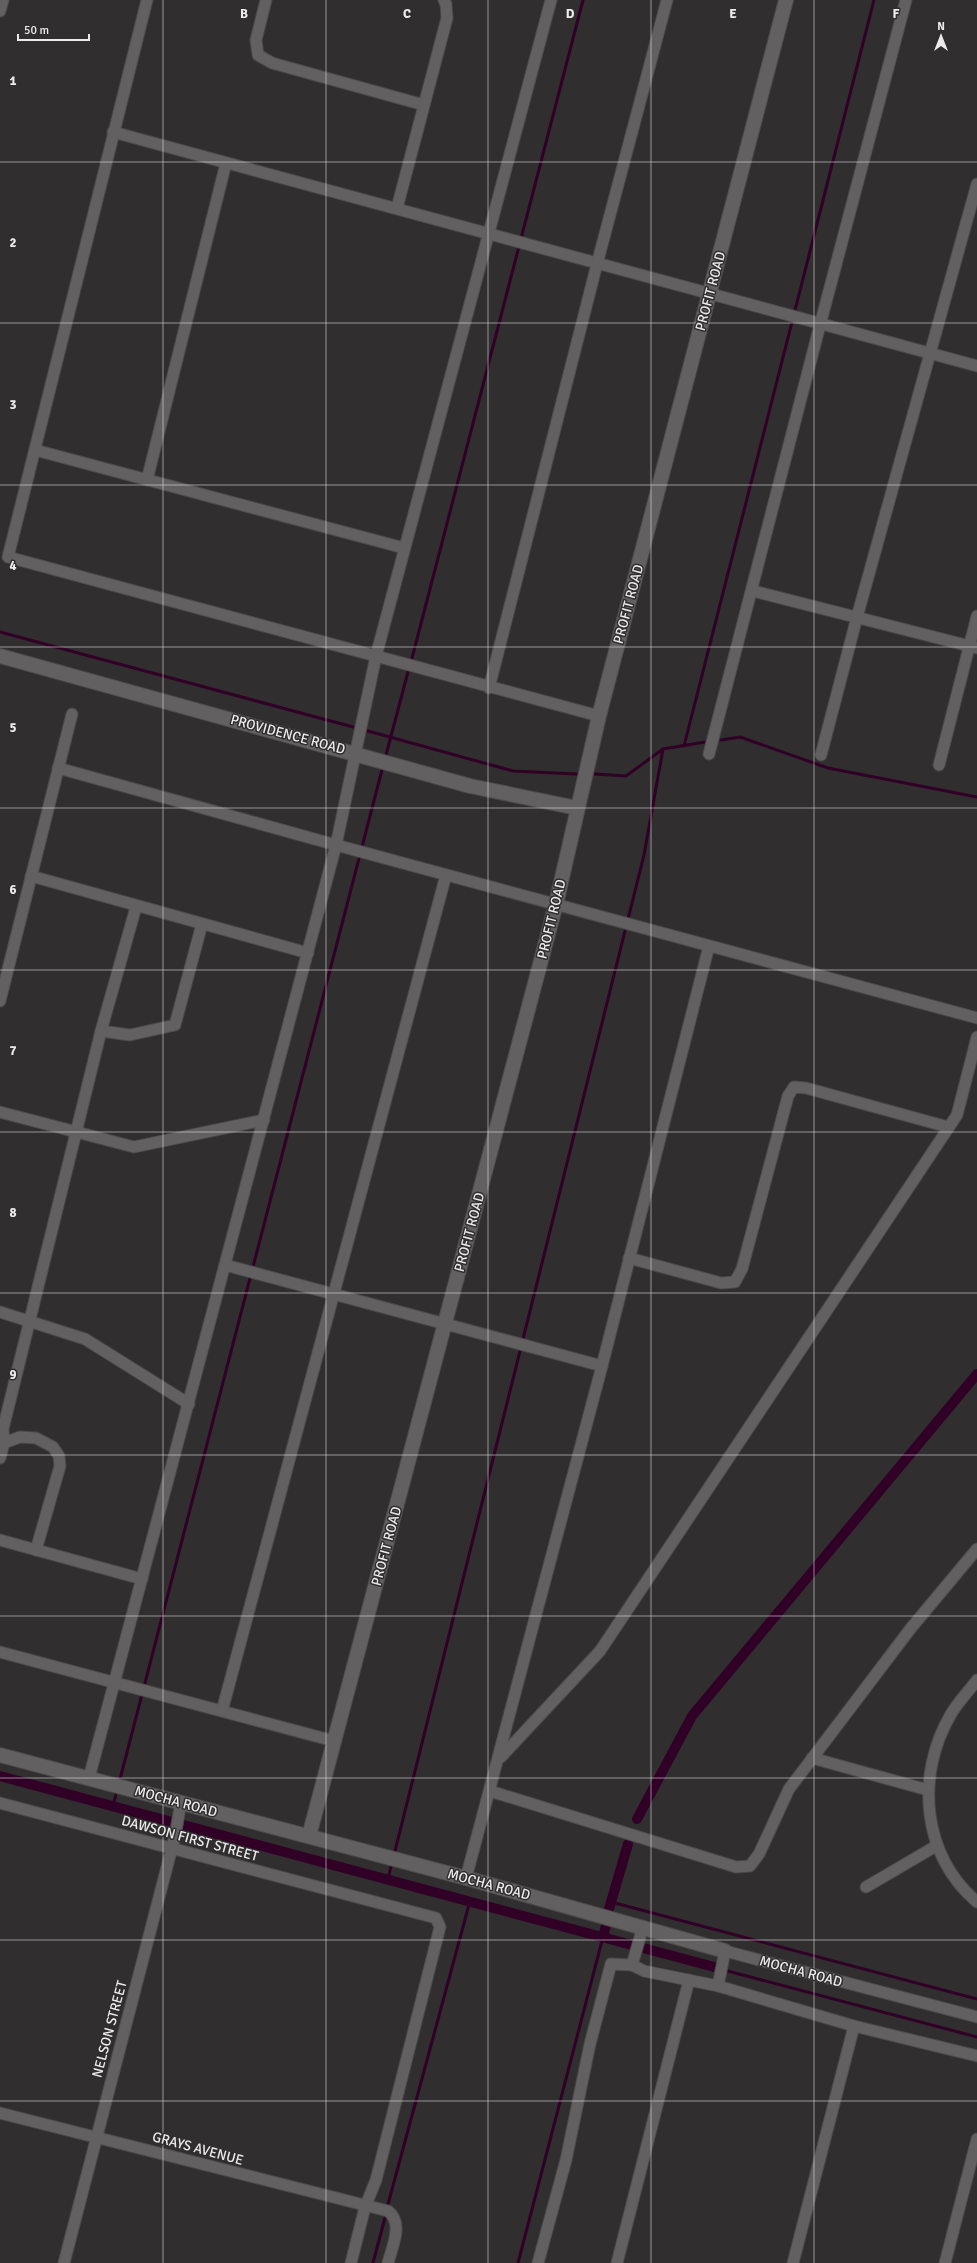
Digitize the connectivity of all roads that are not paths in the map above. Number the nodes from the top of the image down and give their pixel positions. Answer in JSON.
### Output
{"nodes":[{"id":1,"x":3,"y":0,"type":"edge"},
{"id":2,"x":147,"y":0,"type":"edge"},
{"id":3,"x":266,"y":0,"type":"edge"},
{"id":4,"x":444,"y":0,"type":"edge"},
{"id":5,"x":551,"y":0,"type":"edge"},
{"id":6,"x":667,"y":0,"type":"edge"},
{"id":7,"x":786,"y":0,"type":"edge"},
{"id":8,"x":906,"y":0,"type":"edge"},
{"id":9,"x":0,"y":11,"type":"edge"},
{"id":10,"x":424,"y":105,"type":"junction"},
{"id":11,"x":113,"y":132,"type":"junction"},
{"id":12,"x":226,"y":163,"type":"junction"},
{"id":13,"x":977,"y":184,"type":"edge"},
{"id":14,"x":397,"y":208,"type":"junction"},
{"id":15,"x":489,"y":233,"type":"junction"},
{"id":16,"x":597,"y":264,"type":"junction"},
{"id":17,"x":709,"y":294,"type":"junction"},
{"id":18,"x":820,"y":325,"type":"junction"},
{"id":19,"x":929,"y":353,"type":"junction"},
{"id":20,"x":977,"y":366,"type":"edge"},
{"id":21,"x":35,"y":450,"type":"junction"},
{"id":22,"x":147,"y":480,"type":"junction"},
{"id":23,"x":404,"y":548,"type":"junction"},
{"id":24,"x":753,"y":591,"type":"junction"},
{"id":25,"x":977,"y":616,"type":"edge"},
{"id":26,"x":857,"y":617,"type":"junction"},
{"id":27,"x":973,"y":647,"type":"edge"},
{"id":28,"x":0,"y":656,"type":"edge"},
{"id":29,"x":376,"y":656,"type":"junction"},
{"id":30,"x":489,"y":688,"type":"junction"},
{"id":31,"x":72,"y":714,"type":"dead end"},
{"id":32,"x":599,"y":716,"type":"junction"},
{"id":33,"x":355,"y":752,"type":"junction"},
{"id":34,"x":709,"y":754,"type":"dead end"},
{"id":35,"x":821,"y":755,"type":"dead end"},
{"id":36,"x":940,"y":765,"type":"dead end"},
{"id":37,"x":58,"y":768,"type":"junction"},
{"id":38,"x":577,"y":808,"type":"junction"},
{"id":39,"x":336,"y":845,"type":"junction"},
{"id":40,"x":446,"y":874,"type":"junction"},
{"id":41,"x":31,"y":876,"type":"junction"},
{"id":42,"x":556,"y":904,"type":"junction"},
{"id":43,"x":136,"y":907,"type":"junction"},
{"id":44,"x":202,"y":924,"type":"junction"},
{"id":45,"x":709,"y":946,"type":"junction"},
{"id":46,"x":308,"y":954,"type":"junction"},
{"id":47,"x":0,"y":1002,"type":"edge"},
{"id":48,"x":977,"y":1018,"type":"edge"},
{"id":49,"x":101,"y":1031,"type":"junction"},
{"id":50,"x":977,"y":1037,"type":"edge"},
{"id":51,"x":0,"y":1112,"type":"edge"},
{"id":52,"x":264,"y":1120,"type":"junction"},
{"id":53,"x":948,"y":1127,"type":"junction"},
{"id":54,"x":78,"y":1134,"type":"junction"},
{"id":55,"x":629,"y":1258,"type":"junction"},
{"id":56,"x":225,"y":1265,"type":"junction"},
{"id":57,"x":334,"y":1294,"type":"junction"},
{"id":58,"x":0,"y":1312,"type":"edge"},
{"id":59,"x":30,"y":1320,"type":"junction"},
{"id":60,"x":444,"y":1325,"type":"junction"},
{"id":61,"x":602,"y":1366,"type":"junction"},
{"id":62,"x":189,"y":1404,"type":"junction"},
{"id":63,"x":4,"y":1443,"type":"junction"},
{"id":64,"x":0,"y":1458,"type":"edge"},
{"id":65,"x":0,"y":1540,"type":"edge"},
{"id":66,"x":977,"y":1549,"type":"edge"},
{"id":67,"x":36,"y":1550,"type":"junction"},
{"id":68,"x":142,"y":1579,"type":"junction"},
{"id":69,"x":0,"y":1652,"type":"edge"},
{"id":70,"x":977,"y":1680,"type":"edge"},
{"id":71,"x":114,"y":1682,"type":"junction"},
{"id":72,"x":222,"y":1711,"type":"junction"},
{"id":73,"x":334,"y":1741,"type":"junction"},
{"id":74,"x":0,"y":1755,"type":"edge"},
{"id":75,"x":812,"y":1758,"type":"junction"},
{"id":76,"x":499,"y":1759,"type":"junction"},
{"id":77,"x":89,"y":1778,"type":"junction"},
{"id":78,"x":928,"y":1790,"type":"junction"},
{"id":79,"x":490,"y":1791,"type":"junction"},
{"id":80,"x":0,"y":1803,"type":"edge"},
{"id":81,"x":180,"y":1807,"type":"junction"},
{"id":82,"x":309,"y":1836,"type":"junction"},
{"id":83,"x":936,"y":1846,"type":"junction"},
{"id":84,"x":172,"y":1848,"type":"junction"},
{"id":85,"x":466,"y":1878,"type":"junction"},
{"id":86,"x":866,"y":1886,"type":"dead end"},
{"id":87,"x":977,"y":1902,"type":"edge"},
{"id":88,"x":642,"y":1931,"type":"junction"},
{"id":89,"x":725,"y":1951,"type":"junction"},
{"id":90,"x":632,"y":1965,"type":"junction"},
{"id":91,"x":689,"y":1980,"type":"junction"},
{"id":92,"x":718,"y":1986,"type":"junction"},
{"id":93,"x":977,"y":2017,"type":"edge"},
{"id":94,"x":854,"y":2026,"type":"junction"},
{"id":95,"x":977,"y":2056,"type":"edge"},
{"id":96,"x":0,"y":2113,"type":"edge"},
{"id":97,"x":97,"y":2137,"type":"junction"},
{"id":98,"x":977,"y":2139,"type":"edge"},
{"id":99,"x":365,"y":2207,"type":"junction"},
{"id":100,"x":64,"y":2263,"type":"edge"},
{"id":101,"x":351,"y":2263,"type":"edge"},
{"id":102,"x":388,"y":2263,"type":"edge"},
{"id":103,"x":538,"y":2263,"type":"edge"},
{"id":104,"x":617,"y":2263,"type":"edge"},
{"id":105,"x":792,"y":2263,"type":"edge"},
{"id":106,"x":944,"y":2263,"type":"edge"}],
"edges":[{"from":1,"to":9,"type":"street"},
{"from":2,"to":11,"type":"street"},
{"from":3,"to":10,"type":"street"},
{"from":4,"to":10,"type":"street"},
{"from":5,"to":15,"type":"street"},
{"from":6,"to":16,"type":"street"},
{"from":7,"to":17,"type":"street","name":"PROFIT ROAD"},
{"from":8,"to":18,"type":"street"},
{"from":10,"to":14,"type":"street"},
{"from":11,"to":12,"type":"street"},
{"from":11,"to":21,"type":"street"},
{"from":12,"to":14,"type":"street"},
{"from":12,"to":22,"type":"street"},
{"from":13,"to":19,"type":"street"},
{"from":14,"to":15,"type":"street"},
{"from":15,"to":16,"type":"street"},
{"from":15,"to":23,"type":"street"},
{"from":16,"to":17,"type":"street"},
{"from":16,"to":30,"type":"street"},
{"from":17,"to":18,"type":"street"},
{"from":17,"to":32,"type":"street","name":"PROFIT ROAD"},
{"from":18,"to":19,"type":"street"},
{"from":18,"to":24,"type":"street"},
{"from":19,"to":20,"type":"street"},
{"from":19,"to":26,"type":"street"},
{"from":21,"to":22,"type":"street"},
{"from":21,"to":29,"type":"street"},
{"from":22,"to":23,"type":"street"},
{"from":23,"to":29,"type":"street"},
{"from":24,"to":26,"type":"street"},
{"from":24,"to":34,"type":"street"},
{"from":25,"to":27,"type":"street"},
{"from":26,"to":27,"type":"street"},
{"from":26,"to":35,"type":"street"},
{"from":27,"to":36,"type":"street"},
{"from":28,"to":33,"type":"street","name":"PROVIDENCE ROAD"},
{"from":29,"to":30,"type":"street"},
{"from":29,"to":33,"type":"street"},
{"from":30,"to":32,"type":"street"},
{"from":31,"to":37,"type":"street"},
{"from":32,"to":38,"type":"street","name":"PROFIT ROAD"},
{"from":33,"to":38,"type":"street","name":"PROVIDENCE ROAD"},
{"from":33,"to":39,"type":"street"},
{"from":37,"to":39,"type":"street"},
{"from":37,"to":41,"type":"street"},
{"from":38,"to":42,"type":"street","name":"PROFIT ROAD"},
{"from":39,"to":40,"type":"street"},
{"from":39,"to":46,"type":"street"},
{"from":40,"to":42,"type":"street"},
{"from":40,"to":57,"type":"street"},
{"from":41,"to":43,"type":"street"},
{"from":41,"to":47,"type":"street"},
{"from":42,"to":45,"type":"street"},
{"from":42,"to":60,"type":"street","name":"PROFIT ROAD"},
{"from":43,"to":44,"type":"street"},
{"from":43,"to":49,"type":"street"},
{"from":44,"to":46,"type":"street"},
{"from":44,"to":49,"type":"street"},
{"from":45,"to":48,"type":"street"},
{"from":45,"to":55,"type":"street"},
{"from":46,"to":52,"type":"street"},
{"from":49,"to":54,"type":"street"},
{"from":50,"to":53,"type":"street"},
{"from":51,"to":54,"type":"street"},
{"from":52,"to":54,"type":"street"},
{"from":52,"to":56,"type":"street"},
{"from":53,"to":55,"type":"street"},
{"from":53,"to":76,"type":"street"},
{"from":54,"to":59,"type":"street"},
{"from":55,"to":61,"type":"street"},
{"from":56,"to":57,"type":"street"},
{"from":56,"to":62,"type":"street"},
{"from":57,"to":60,"type":"street"},
{"from":57,"to":72,"type":"street"},
{"from":58,"to":59,"type":"street"},
{"from":59,"to":62,"type":"street"},
{"from":59,"to":63,"type":"street"},
{"from":60,"to":61,"type":"street"},
{"from":60,"to":73,"type":"street","name":"PROFIT ROAD"},
{"from":61,"to":76,"type":"street"},
{"from":62,"to":68,"type":"street"},
{"from":63,"to":64,"type":"street"},
{"from":63,"to":67,"type":"street"},
{"from":65,"to":67,"type":"street"},
{"from":66,"to":75,"type":"street"},
{"from":67,"to":68,"type":"street"},
{"from":68,"to":71,"type":"street"},
{"from":69,"to":71,"type":"street"},
{"from":70,"to":78,"type":"street"},
{"from":71,"to":72,"type":"street"},
{"from":71,"to":77,"type":"street"},
{"from":72,"to":73,"type":"street"},
{"from":73,"to":82,"type":"street","name":"PROFIT ROAD"},
{"from":74,"to":77,"type":"street","name":"MOCHA ROAD"},
{"from":75,"to":78,"type":"street"},
{"from":75,"to":79,"type":"street"},
{"from":76,"to":79,"type":"street"},
{"from":77,"to":81,"type":"street","name":"MOCHA ROAD"},
{"from":78,"to":83,"type":"street"},
{"from":79,"to":85,"type":"street"},
{"from":80,"to":84,"type":"street","name":"DAWSON FIRST STREET"},
{"from":81,"to":82,"type":"street","name":"MOCHA ROAD"},
{"from":81,"to":84,"type":"street","name":"NELSON STREET"},
{"from":82,"to":85,"type":"street","name":"MOCHA ROAD"},
{"from":83,"to":86,"type":"street"},
{"from":83,"to":87,"type":"street"},
{"from":84,"to":97,"type":"street","name":"NELSON STREET"},
{"from":84,"to":99,"type":"street","name":"DAWSON FIRST STREET"},
{"from":85,"to":88,"type":"street","name":"MOCHA ROAD"},
{"from":88,"to":89,"type":"street","name":"MOCHA ROAD"},
{"from":88,"to":90,"type":"street"},
{"from":89,"to":92,"type":"street"},
{"from":89,"to":93,"type":"street","name":"MOCHA ROAD"},
{"from":90,"to":91,"type":"street"},
{"from":90,"to":103,"type":"street"},
{"from":91,"to":92,"type":"street"},
{"from":91,"to":104,"type":"street"},
{"from":92,"to":94,"type":"street"},
{"from":94,"to":95,"type":"street"},
{"from":94,"to":105,"type":"street"},
{"from":96,"to":97,"type":"street","name":"GRAYS AVENUE"},
{"from":97,"to":99,"type":"street","name":"GRAYS AVENUE"},
{"from":97,"to":100,"type":"street","name":"NELSON STREET"},
{"from":98,"to":106,"type":"street"},
{"from":99,"to":101,"type":"street","name":"DAWSON FIRST STREET"},
{"from":99,"to":102,"type":"street","name":"GRAYS AVENUE"}]}
